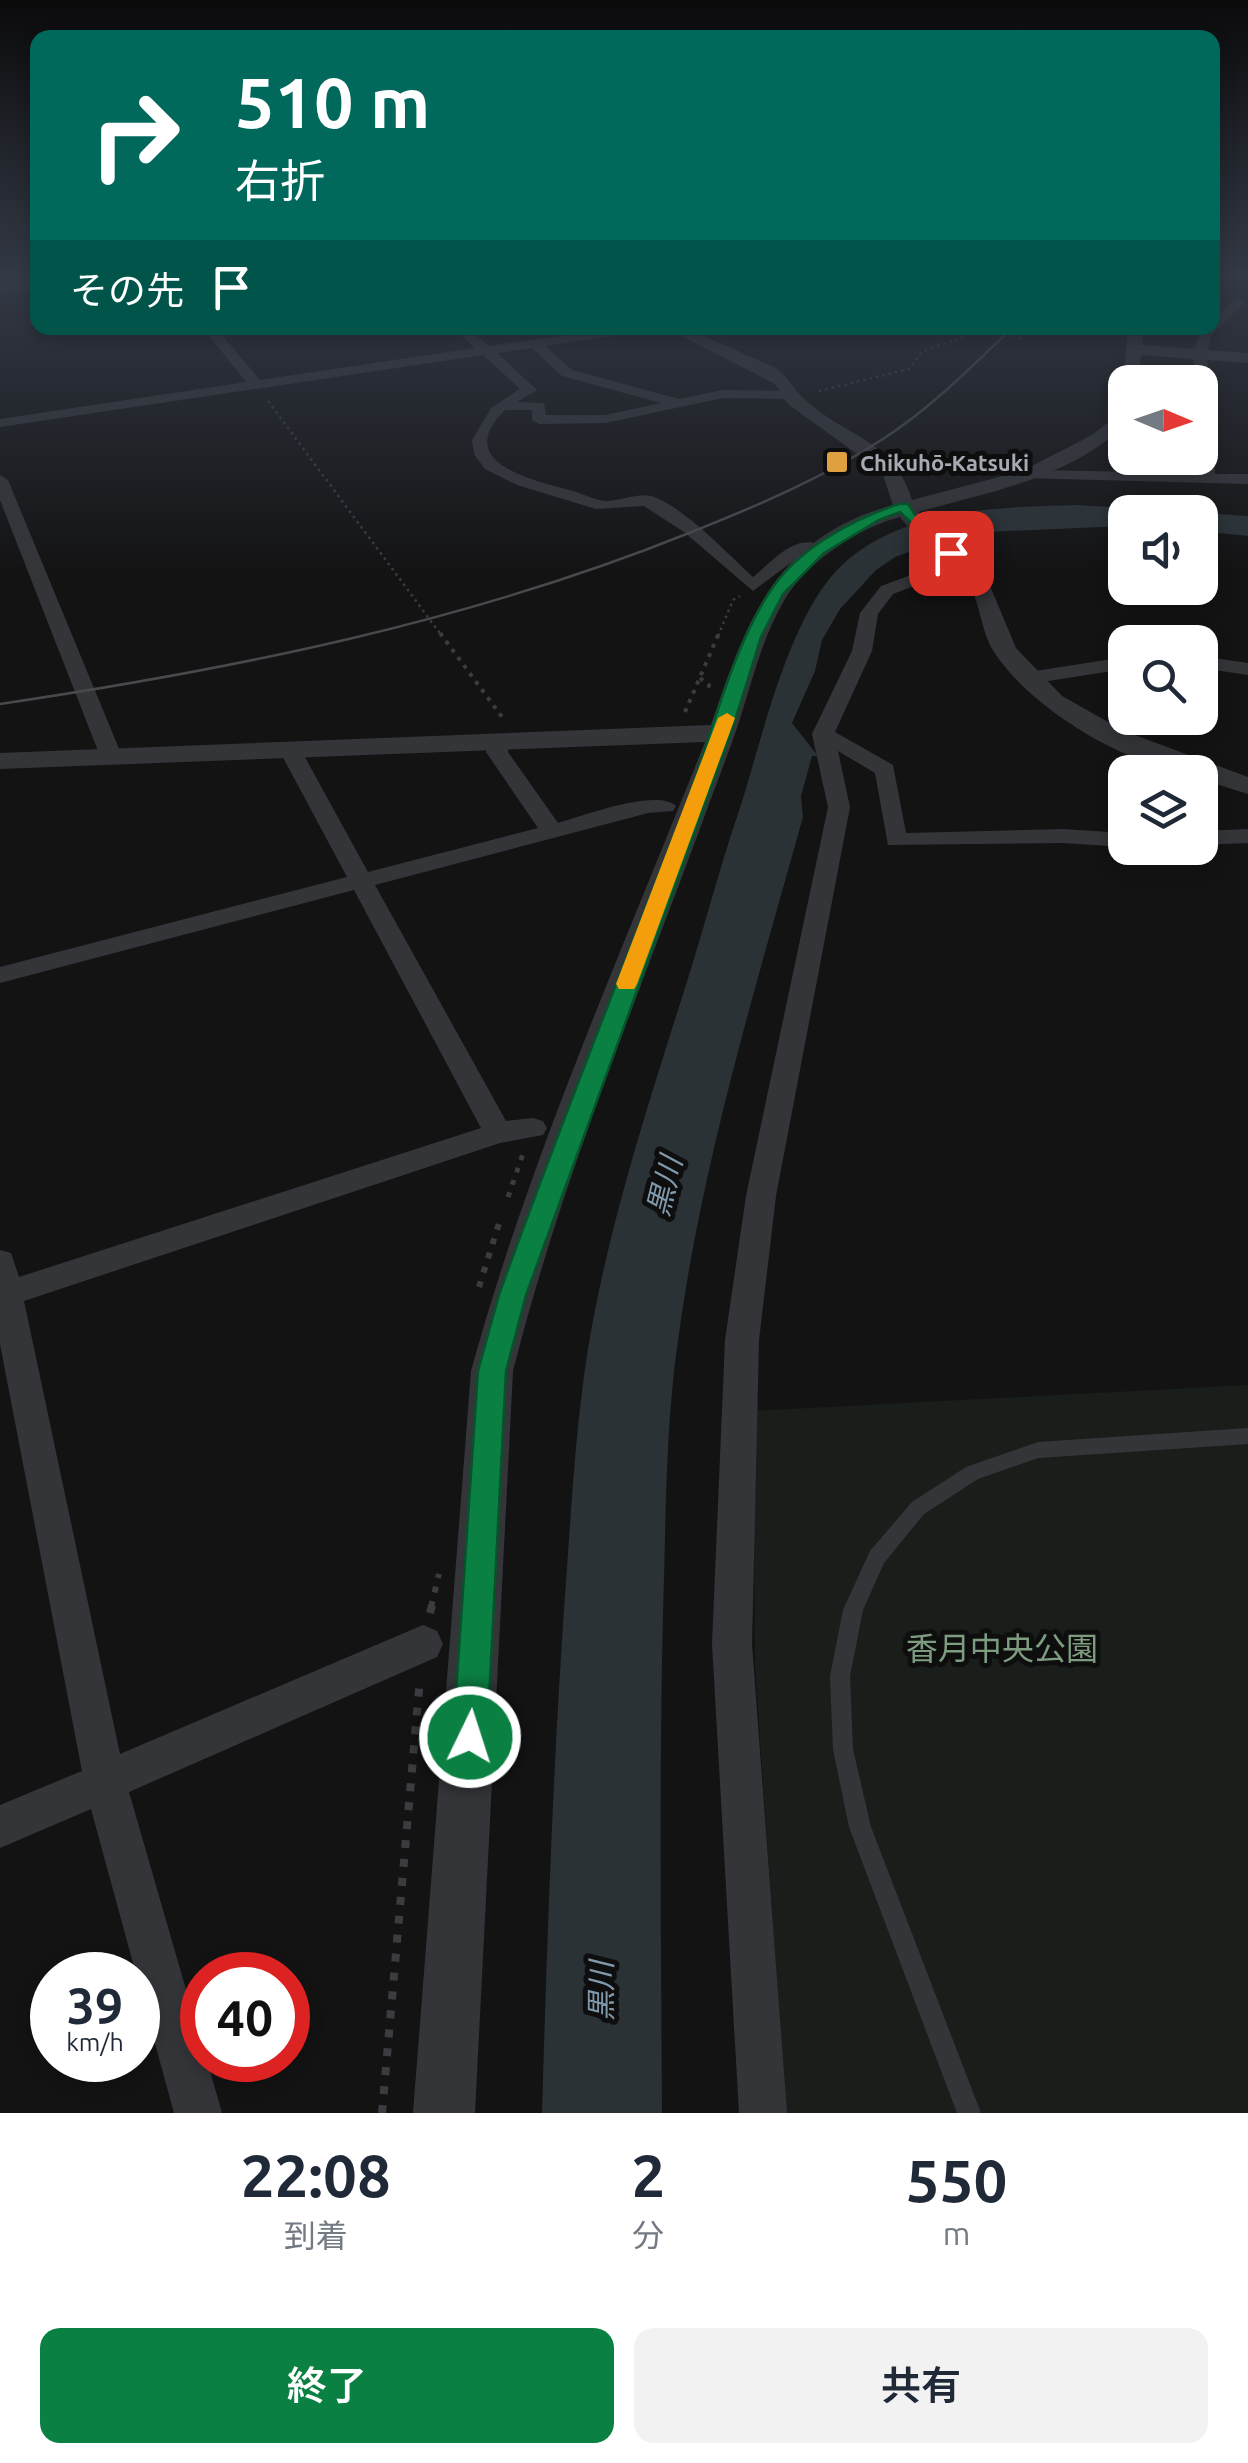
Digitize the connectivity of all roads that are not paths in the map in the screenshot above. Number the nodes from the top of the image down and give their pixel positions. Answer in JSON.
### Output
{"nodes":[{"id":1,"x":249,"y":376,"type":"edge"},
{"id":2,"x":328,"y":376,"type":"edge"},
{"id":3,"x":514,"y":376,"type":"edge"},
{"id":4,"x":577,"y":376,"type":"edge"},
{"id":5,"x":775,"y":376,"type":"edge"},
{"id":6,"x":1201,"y":376,"type":"edge"},
{"id":7,"x":257,"y":386,"type":"junction"},
{"id":8,"x":791,"y":395,"type":"junction"},
{"id":9,"x":680,"y":404,"type":"junction"},
{"id":10,"x":499,"y":406,"type":"junction"},
{"id":11,"x":0,"y":424,"type":"edge"},
{"id":12,"x":1108,"y":431,"type":"edge"},
{"id":13,"x":1029,"y":475,"type":"junction"},
{"id":14,"x":1207,"y":478,"type":"junction"},
{"id":15,"x":1248,"y":479,"type":"edge"},
{"id":16,"x":0,"y":480,"type":"edge"},
{"id":17,"x":907,"y":513,"type":"junction"},
{"id":18,"x":818,"y":550,"type":"junction"},
{"id":19,"x":956,"y":558,"type":"junction"},
{"id":20,"x":1218,"y":665,"type":"edge"},
{"id":21,"x":1108,"y":667,"type":"edge"},
{"id":22,"x":1248,"y":669,"type":"edge"},
{"id":23,"x":1030,"y":678,"type":"junction"},
{"id":24,"x":722,"y":733,"type":"junction"},
{"id":25,"x":494,"y":734,"type":"junction"},
{"id":26,"x":823,"y":734,"type":"junction"},
{"id":27,"x":290,"y":750,"type":"junction"},
{"id":28,"x":111,"y":756,"type":"junction"},
{"id":29,"x":0,"y":761,"type":"edge"},
{"id":30,"x":1248,"y":786,"type":"edge"},
{"id":31,"x":665,"y":806,"type":"dead end"},
{"id":32,"x":552,"y":831,"type":"junction"},
{"id":33,"x":1248,"y":836,"type":"edge"},
{"id":34,"x":1218,"y":837,"type":"edge"},
{"id":35,"x":1108,"y":839,"type":"edge"},
{"id":36,"x":362,"y":882,"type":"junction"},
{"id":37,"x":0,"y":975,"type":"edge"},
{"id":38,"x":533,"y":1128,"type":"dead end"},
{"id":39,"x":498,"y":1133,"type":"junction"},
{"id":40,"x":2,"y":1284,"type":"edge"},
{"id":41,"x":1248,"y":1436,"type":"edge"},
{"id":42,"x":424,"y":1644,"type":"dead end"},
{"id":43,"x":105,"y":1782,"type":"junction"},
{"id":44,"x":0,"y":1827,"type":"edge"},
{"id":45,"x":198,"y":2113,"type":"edge"},
{"id":46,"x":444,"y":2113,"type":"edge"},
{"id":47,"x":763,"y":2113,"type":"edge"},
{"id":48,"x":969,"y":2113,"type":"edge"}],
"edges":[{"from":1,"to":7,"type":"street"},
{"from":2,"to":7,"type":"street"},
{"from":3,"to":10,"type":"street"},
{"from":4,"to":9,"type":"street"},
{"from":5,"to":8,"type":"street"},
{"from":6,"to":14,"type":"street"},
{"from":7,"to":11,"type":"street"},
{"from":8,"to":9,"type":"street"},
{"from":8,"to":17,"type":"street"},
{"from":9,"to":10,"type":"street"},
{"from":10,"to":18,"type":"street"},
{"from":12,"to":13,"type":"street"},
{"from":13,"to":14,"type":"street"},
{"from":13,"to":17,"type":"street"},
{"from":14,"to":15,"type":"street"},
{"from":16,"to":28,"type":"street"},
{"from":17,"to":18,"type":"street"},
{"from":17,"to":19,"type":"street"},
{"from":18,"to":24,"type":"street"},
{"from":19,"to":23,"type":"street"},
{"from":19,"to":26,"type":"street"},
{"from":20,"to":22,"type":"street"},
{"from":21,"to":23,"type":"street"},
{"from":23,"to":30,"type":"street"},
{"from":24,"to":25,"type":"street"},
{"from":24,"to":46,"type":"street"},
{"from":25,"to":27,"type":"street"},
{"from":25,"to":32,"type":"street"},
{"from":26,"to":35,"type":"street"},
{"from":26,"to":47,"type":"street"},
{"from":27,"to":28,"type":"street"},
{"from":27,"to":36,"type":"street"},
{"from":28,"to":29,"type":"street"},
{"from":31,"to":32,"type":"street"},
{"from":32,"to":36,"type":"street"},
{"from":33,"to":34,"type":"street"},
{"from":36,"to":37,"type":"street"},
{"from":36,"to":39,"type":"street"},
{"from":38,"to":39,"type":"street"},
{"from":39,"to":40,"type":"street"},
{"from":40,"to":43,"type":"street"},
{"from":41,"to":48,"type":"lane"},
{"from":42,"to":43,"type":"street"},
{"from":43,"to":44,"type":"street"},
{"from":43,"to":45,"type":"street"}]}
